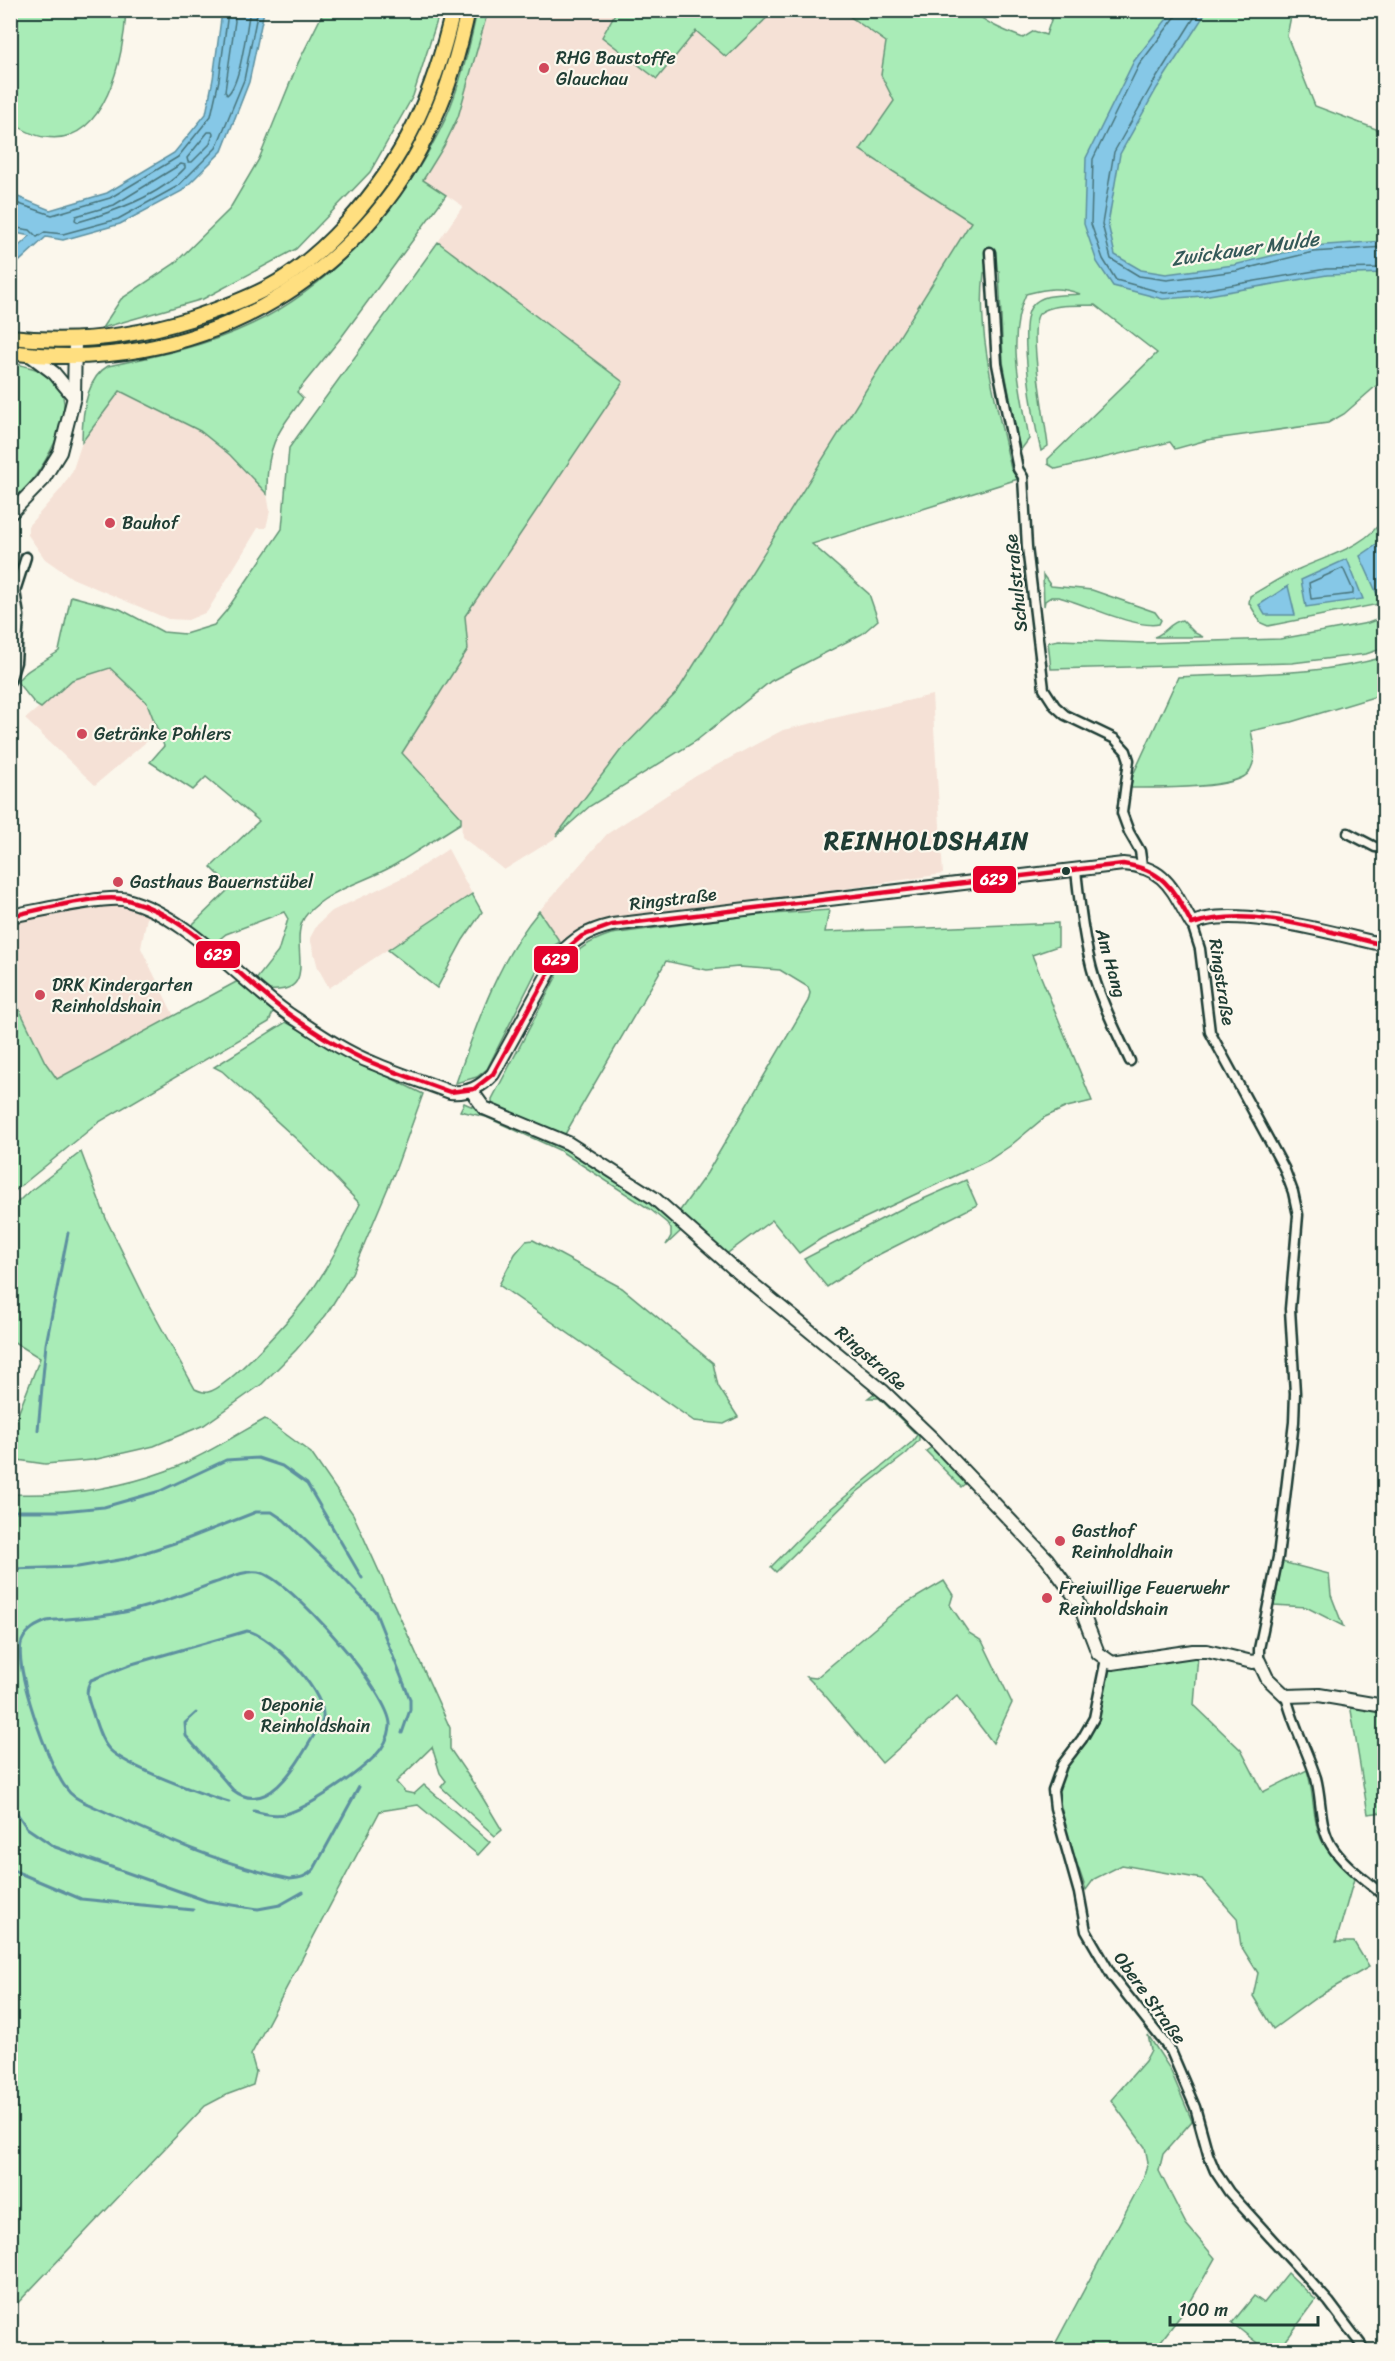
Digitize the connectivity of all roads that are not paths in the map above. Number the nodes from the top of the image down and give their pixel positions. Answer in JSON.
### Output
{"nodes":[{"id":1,"x":453,"y":10,"type":"edge"},
{"id":2,"x":468,"y":10,"type":"edge"},
{"id":3,"x":990,"y":252,"type":"dead end"},
{"id":4,"x":10,"y":337,"type":"edge"},
{"id":5,"x":75,"y":339,"type":"junction"},
{"id":6,"x":10,"y":352,"type":"edge"},
{"id":7,"x":30,"y":355,"type":"junction"},
{"id":8,"x":75,"y":356,"type":"junction"},
{"id":9,"x":74,"y":398,"type":"junction"},
{"id":10,"x":10,"y":514,"type":"edge"},
{"id":11,"x":26,"y":557,"type":"dead end"},
{"id":12,"x":10,"y":681,"type":"edge"},
{"id":13,"x":1348,"y":833,"type":"dead end"},
{"id":14,"x":1384,"y":848,"type":"edge"},
{"id":15,"x":1142,"y":865,"type":"junction"},
{"id":16,"x":1076,"y":870,"type":"junction"},
{"id":17,"x":10,"y":916,"type":"edge"},
{"id":18,"x":1192,"y":924,"type":"junction"},
{"id":19,"x":1384,"y":945,"type":"edge"},
{"id":20,"x":1130,"y":1061,"type":"dead end"},
{"id":21,"x":471,"y":1090,"type":"junction"},
{"id":22,"x":1106,"y":1659,"type":"junction"},
{"id":23,"x":1259,"y":1661,"type":"junction"},
{"id":24,"x":1286,"y":1696,"type":"junction"},
{"id":25,"x":1384,"y":1706,"type":"edge"},
{"id":26,"x":1384,"y":1896,"type":"edge"},
{"id":27,"x":1365,"y":2350,"type":"edge"}],
"edges":[{"from":1,"to":5,"type":"main road"},
{"from":2,"to":8,"type":"main road"},
{"from":3,"to":15,"type":"street","name":"Schulstraße"},
{"from":4,"to":5,"type":"main road"},
{"from":5,"to":8,"type":"street"},
{"from":6,"to":7,"type":"main road"},
{"from":7,"to":8,"type":"main road"},
{"from":7,"to":9,"type":"street"},
{"from":8,"to":9,"type":"street"},
{"from":9,"to":10,"type":"street"},
{"from":11,"to":12,"type":"street"},
{"from":13,"to":14,"type":"street"},
{"from":15,"to":16,"type":"street","name":"Ringstraße"},
{"from":15,"to":18,"type":"street","name":"Ringstraße"},
{"from":16,"to":20,"type":"street","name":"Am Hang"},
{"from":16,"to":21,"type":"street","name":"Ringstraße"},
{"from":17,"to":21,"type":"street"},
{"from":18,"to":19,"type":"street"},
{"from":18,"to":23,"type":"street","name":"Ringstraße"},
{"from":21,"to":22,"type":"street","name":"Ringstraße"},
{"from":22,"to":23,"type":"street"},
{"from":22,"to":27,"type":"street","name":"Obere Straße"},
{"from":23,"to":24,"type":"street"},
{"from":24,"to":25,"type":"street"},
{"from":24,"to":26,"type":"street"}]}
